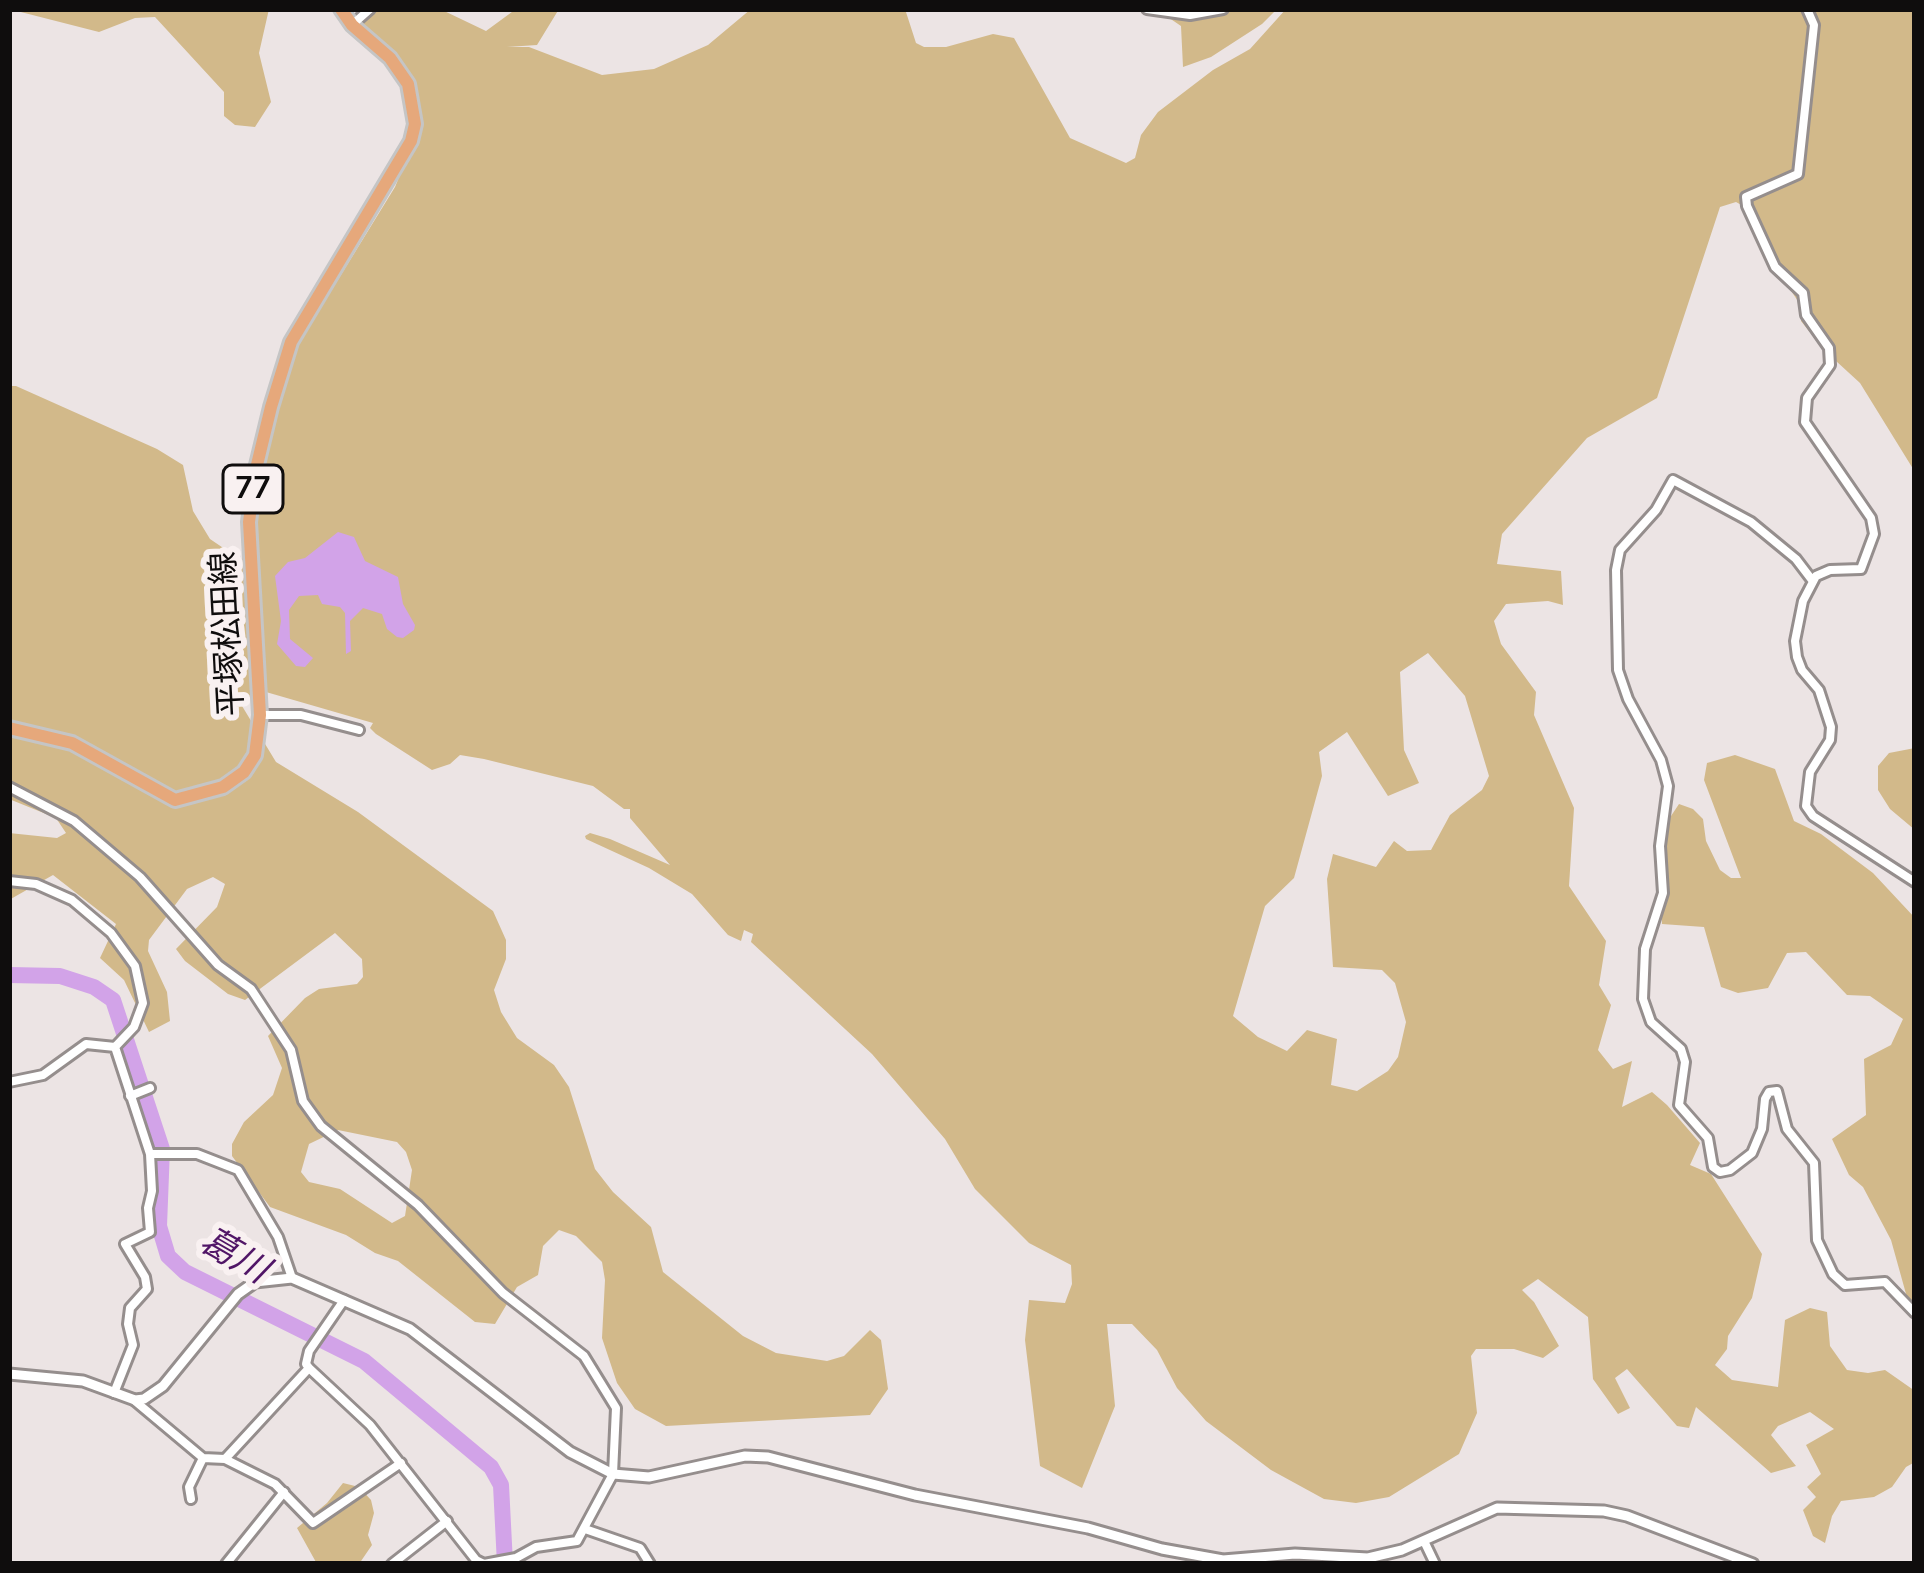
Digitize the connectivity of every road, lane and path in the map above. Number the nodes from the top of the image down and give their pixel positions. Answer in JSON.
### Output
{"nodes":[{"id":1,"x":341,"y":9,"type":"edge"},
{"id":2,"x":370,"y":9,"type":"edge"},
{"id":3,"x":1147,"y":9,"type":"edge"},
{"id":4,"x":1223,"y":9,"type":"edge"},
{"id":5,"x":1807,"y":9,"type":"edge"},
{"id":6,"x":352,"y":25,"type":"junction"},
{"id":7,"x":1812,"y":580,"type":"junction"},
{"id":8,"x":260,"y":715,"type":"junction"},
{"id":9,"x":9,"y":728,"type":"edge"},
{"id":10,"x":359,"y":730,"type":"dead end"},
{"id":11,"x":9,"y":787,"type":"edge"},
{"id":12,"x":9,"y":881,"type":"edge"},
{"id":13,"x":1915,"y":882,"type":"edge"},
{"id":14,"x":117,"y":1045,"type":"junction"},
{"id":15,"x":9,"y":1082,"type":"edge"},
{"id":16,"x":150,"y":1088,"type":"dead end"},
{"id":17,"x":130,"y":1096,"type":"junction"},
{"id":18,"x":151,"y":1154,"type":"junction"},
{"id":19,"x":292,"y":1278,"type":"junction"},
{"id":20,"x":345,"y":1299,"type":"junction"},
{"id":21,"x":1915,"y":1313,"type":"edge"},
{"id":22,"x":310,"y":1368,"type":"junction"},
{"id":23,"x":9,"y":1374,"type":"edge"},
{"id":24,"x":114,"y":1393,"type":"junction"},
{"id":25,"x":135,"y":1400,"type":"junction"},
{"id":26,"x":203,"y":1458,"type":"junction"},
{"id":27,"x":225,"y":1459,"type":"junction"},
{"id":28,"x":401,"y":1462,"type":"junction"},
{"id":29,"x":613,"y":1474,"type":"junction"},
{"id":30,"x":284,"y":1492,"type":"junction"},
{"id":31,"x":191,"y":1498,"type":"dead end"},
{"id":32,"x":447,"y":1521,"type":"junction"},
{"id":33,"x":585,"y":1529,"type":"junction"},
{"id":34,"x":1424,"y":1541,"type":"junction"},
{"id":35,"x":226,"y":1564,"type":"edge"},
{"id":36,"x":392,"y":1564,"type":"edge"},
{"id":37,"x":490,"y":1564,"type":"edge"},
{"id":38,"x":650,"y":1564,"type":"edge"},
{"id":39,"x":1436,"y":1564,"type":"edge"},
{"id":40,"x":1754,"y":1564,"type":"edge"}],
"edges":[{"from":1,"to":6,"type":"main road","name":"平塚松田線","number":"77"},
{"from":2,"to":6,"type":"street"},
{"from":3,"to":4,"type":"street"},
{"from":5,"to":7,"type":"street"},
{"from":6,"to":8,"type":"main road","name":"平塚松田線","number":"77"},
{"from":7,"to":13,"type":"street"},
{"from":7,"to":21,"type":"street"},
{"from":8,"to":9,"type":"main road","name":"平塚松田線","number":"77"},
{"from":8,"to":10,"type":"street"},
{"from":11,"to":29,"type":"street"},
{"from":12,"to":14,"type":"street"},
{"from":14,"to":15,"type":"street"},
{"from":14,"to":17,"type":"street"},
{"from":16,"to":17,"type":"street"},
{"from":17,"to":18,"type":"street"},
{"from":18,"to":19,"type":"street"},
{"from":18,"to":24,"type":"street"},
{"from":19,"to":20,"type":"street"},
{"from":19,"to":25,"type":"street"},
{"from":20,"to":22,"type":"street"},
{"from":20,"to":29,"type":"street"},
{"from":22,"to":27,"type":"street"},
{"from":22,"to":28,"type":"street"},
{"from":23,"to":24,"type":"street"},
{"from":24,"to":25,"type":"street"},
{"from":25,"to":26,"type":"street"},
{"from":26,"to":27,"type":"street"},
{"from":26,"to":31,"type":"street"},
{"from":27,"to":30,"type":"street"},
{"from":28,"to":30,"type":"street"},
{"from":28,"to":32,"type":"street"},
{"from":29,"to":33,"type":"street"},
{"from":29,"to":34,"type":"street"},
{"from":30,"to":35,"type":"street"},
{"from":32,"to":36,"type":"street"},
{"from":32,"to":37,"type":"street"},
{"from":33,"to":37,"type":"street"},
{"from":33,"to":38,"type":"street"},
{"from":34,"to":39,"type":"street"},
{"from":34,"to":40,"type":"street"}]}
